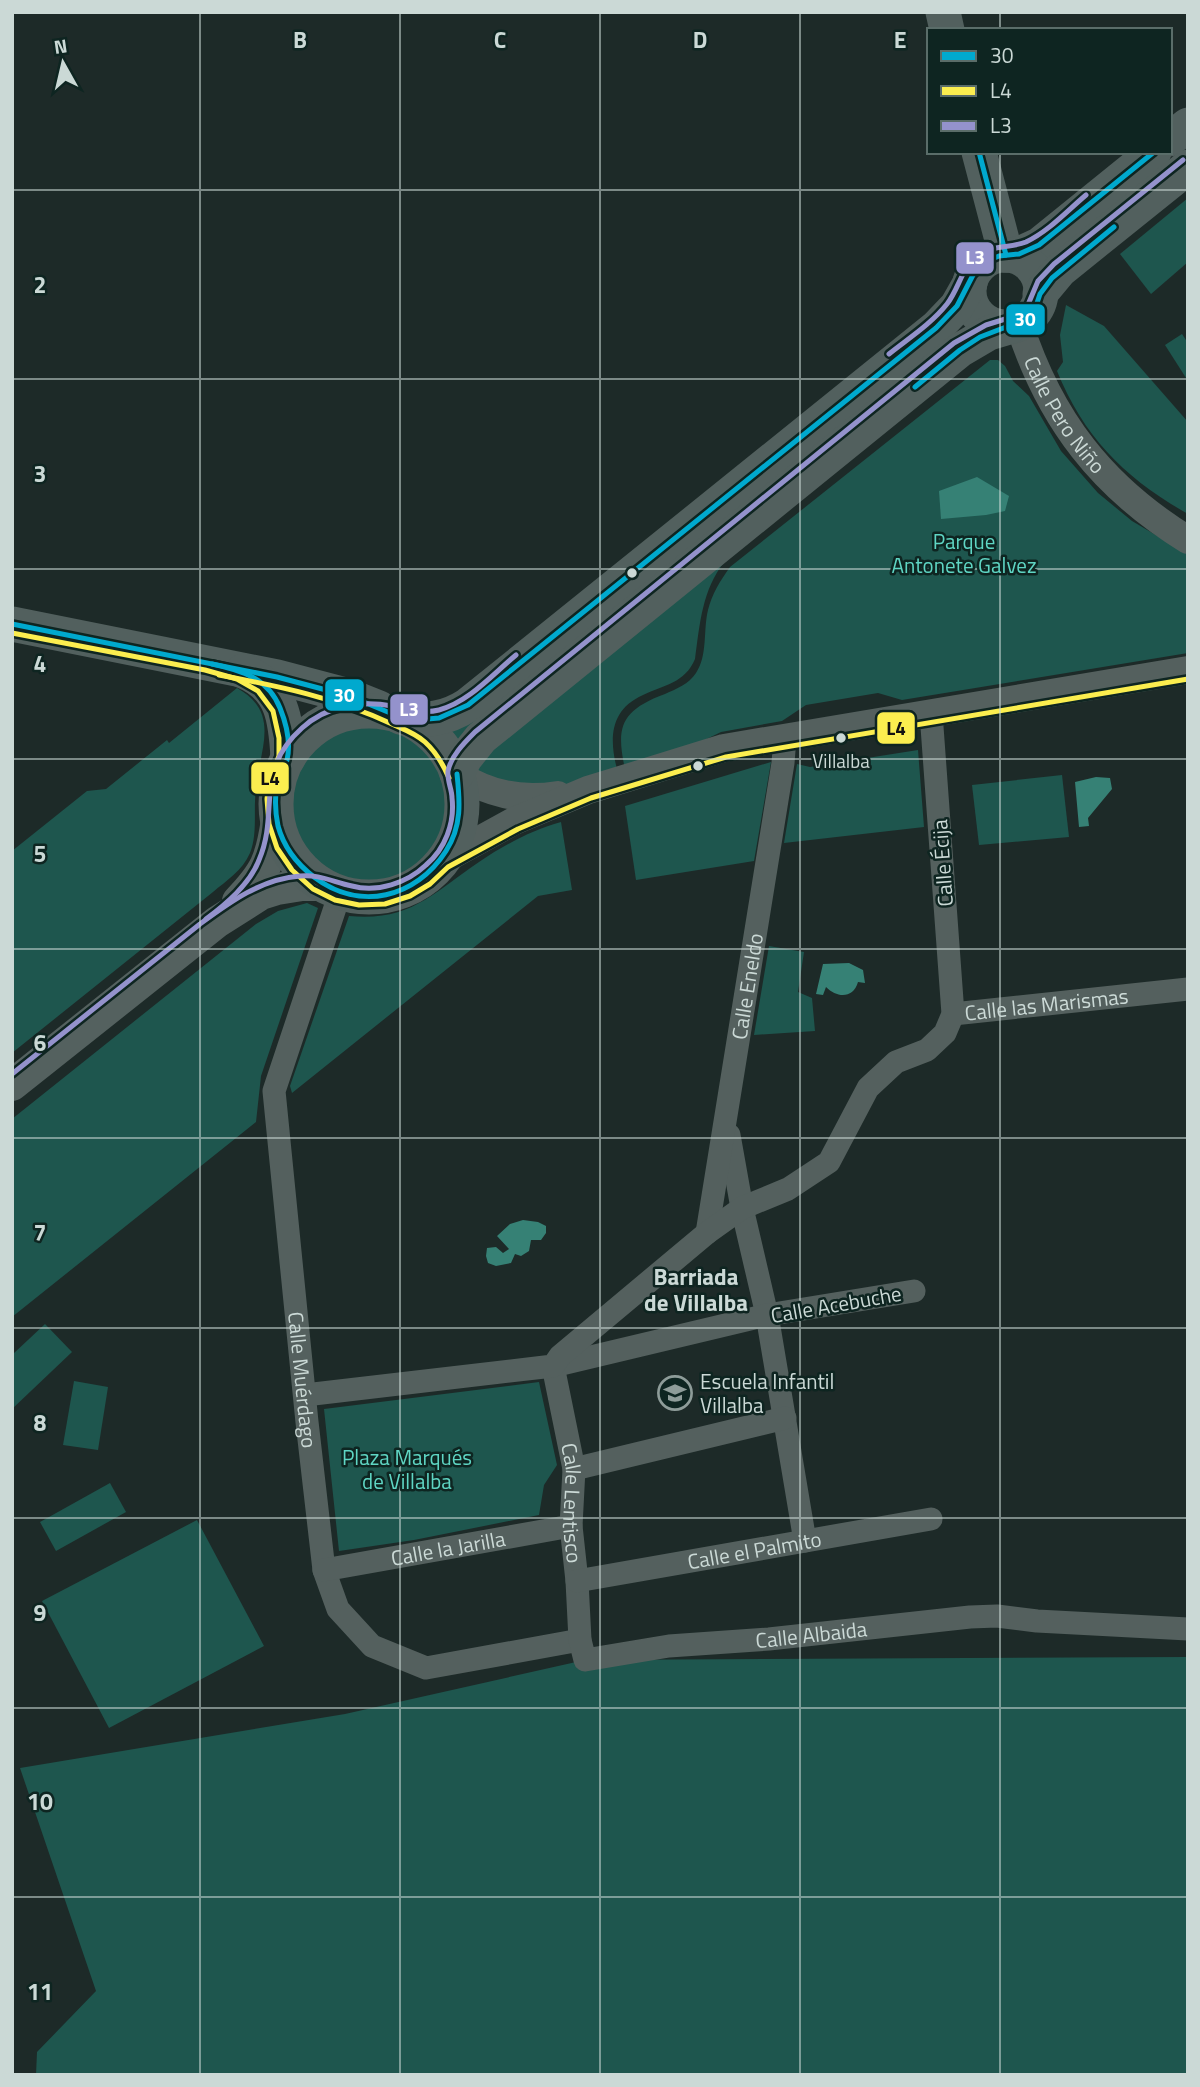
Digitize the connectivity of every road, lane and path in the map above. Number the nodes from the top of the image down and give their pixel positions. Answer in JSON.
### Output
{"nodes":[{"id":1,"x":1188,"y":125,"type":"edge"},
{"id":2,"x":1172,"y":137,"type":"edge"},
{"id":3,"x":980,"y":154,"type":"edge"},
{"id":4,"x":1152,"y":154,"type":"edge"},
{"id":5,"x":1188,"y":167,"type":"edge"},
{"id":6,"x":1006,"y":256,"type":"junction"},
{"id":7,"x":970,"y":283,"type":"junction"},
{"id":8,"x":1040,"y":294,"type":"junction"},
{"id":9,"x":1014,"y":325,"type":"junction"},
{"id":10,"x":1125,"y":493,"type":"junction"},
{"id":11,"x":1188,"y":527,"type":"edge"},
{"id":12,"x":1188,"y":540,"type":"edge"},
{"id":13,"x":12,"y":625,"type":"edge"},
{"id":14,"x":219,"y":665,"type":"junction"},
{"id":15,"x":1188,"y":670,"type":"edge"},
{"id":16,"x":931,"y":713,"type":"junction"},
{"id":17,"x":397,"y":716,"type":"junction"},
{"id":18,"x":785,"y":737,"type":"junction"},
{"id":19,"x":288,"y":758,"type":"junction"},
{"id":20,"x":457,"y":774,"type":"junction"},
{"id":21,"x":588,"y":790,"type":"junction"},
{"id":22,"x":277,"y":820,"type":"junction"},
{"id":23,"x":443,"y":860,"type":"junction"},
{"id":24,"x":332,"y":889,"type":"junction"},
{"id":25,"x":217,"y":922,"type":"junction"},
{"id":26,"x":1188,"y":989,"type":"edge"},
{"id":27,"x":953,"y":1014,"type":"junction"},
{"id":28,"x":12,"y":1085,"type":"edge"},
{"id":29,"x":725,"y":1116,"type":"junction"},
{"id":30,"x":742,"y":1208,"type":"junction"},
{"id":31,"x":707,"y":1233,"type":"junction"},
{"id":32,"x":914,"y":1291,"type":"dead end"},
{"id":33,"x":767,"y":1315,"type":"junction"},
{"id":34,"x":553,"y":1366,"type":"junction"},
{"id":35,"x":305,"y":1395,"type":"junction"},
{"id":36,"x":785,"y":1418,"type":"junction"},
{"id":37,"x":574,"y":1469,"type":"junction"},
{"id":38,"x":931,"y":1519,"type":"dead end"},
{"id":39,"x":571,"y":1526,"type":"junction"},
{"id":40,"x":805,"y":1541,"type":"junction"},
{"id":41,"x":324,"y":1570,"type":"junction"},
{"id":42,"x":577,"y":1581,"type":"junction"},
{"id":43,"x":1188,"y":1629,"type":"edge"},
{"id":44,"x":582,"y":1650,"type":"junction"}],
"edges":[{"from":1,"to":2,"type":"main road"},
{"from":3,"to":6,"type":"main road"},
{"from":4,"to":6,"type":"main road"},
{"from":5,"to":8,"type":"main road"},
{"from":6,"to":7,"type":"main road"},
{"from":6,"to":8,"type":"main road"},
{"from":7,"to":9,"type":"main road"},
{"from":7,"to":17,"type":"main road"},
{"from":8,"to":9,"type":"main road"},
{"from":9,"to":10,"type":"street","name":"Calle Pero Niño"},
{"from":9,"to":20,"type":"main road"},
{"from":10,"to":11,"type":"street","name":"Calle Pero Niño"},
{"from":10,"to":12,"type":"street","name":"Calle Pero Niño"},
{"from":13,"to":14,"type":"main road"},
{"from":14,"to":17,"type":"main road"},
{"from":14,"to":19,"type":"main road"},
{"from":15,"to":16,"type":"street"},
{"from":16,"to":18,"type":"street"},
{"from":16,"to":27,"type":"street","name":"Calle Écija"},
{"from":17,"to":19,"type":"main road"},
{"from":17,"to":20,"type":"main road"},
{"from":18,"to":21,"type":"street"},
{"from":18,"to":29,"type":"street","name":"Calle Eneldo"},
{"from":19,"to":22,"type":"main road"},
{"from":20,"to":21,"type":"street"},
{"from":20,"to":23,"type":"main road"},
{"from":21,"to":23,"type":"street"},
{"from":22,"to":24,"type":"main road"},
{"from":22,"to":25,"type":"main road"},
{"from":23,"to":24,"type":"main road"},
{"from":24,"to":25,"type":"main road"},
{"from":24,"to":35,"type":"street","name":"Calle Muérdago"},
{"from":25,"to":28,"type":"main road"},
{"from":26,"to":27,"type":"street","name":"Calle las Marismas"},
{"from":27,"to":30,"type":"street","name":"Calle las Marismas"},
{"from":29,"to":30,"type":"street"},
{"from":29,"to":31,"type":"street","name":"Calle Eneldo"},
{"from":30,"to":31,"type":"street","name":"Calle las Marismas"},
{"from":30,"to":33,"type":"street"},
{"from":31,"to":34,"type":"street","name":"Calle las Marismas"},
{"from":32,"to":33,"type":"street","name":"Calle Acebuche"},
{"from":33,"to":34,"type":"street","name":"Calle Acebuche"},
{"from":33,"to":36,"type":"street"},
{"from":34,"to":35,"type":"street","name":"Calle Acebuche"},
{"from":34,"to":37,"type":"street","name":"Calle Lentisco"},
{"from":35,"to":41,"type":"street","name":"Calle Muérdago"},
{"from":36,"to":37,"type":"street"},
{"from":36,"to":40,"type":"street"},
{"from":37,"to":39,"type":"street","name":"Calle Lentisco"},
{"from":38,"to":40,"type":"street","name":"Calle el Palmito"},
{"from":39,"to":41,"type":"street","name":"Calle la Jarilla"},
{"from":39,"to":42,"type":"street","name":"Calle Lentisco"},
{"from":40,"to":42,"type":"street","name":"Calle el Palmito"},
{"from":41,"to":44,"type":"street","name":"Calle Muérdago"},
{"from":42,"to":44,"type":"street","name":"Calle Lentisco"},
{"from":43,"to":44,"type":"street","name":"Calle Albaida"}]}
